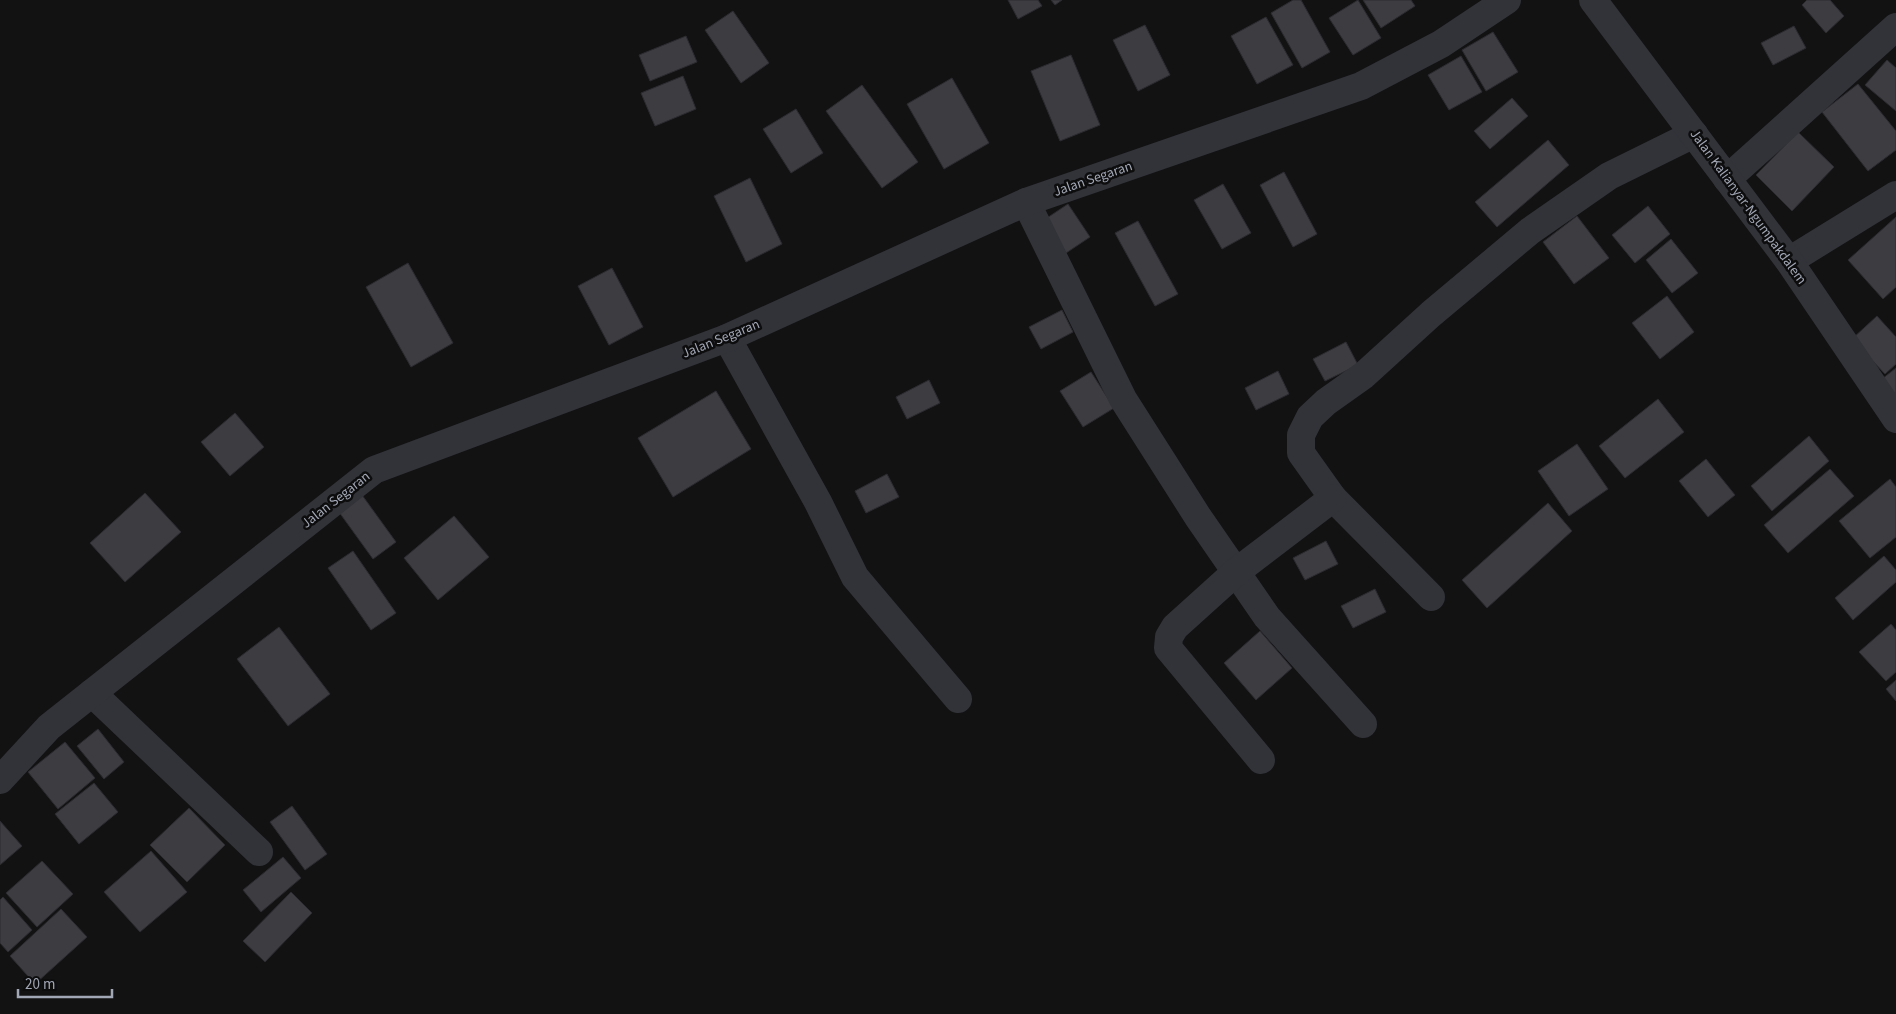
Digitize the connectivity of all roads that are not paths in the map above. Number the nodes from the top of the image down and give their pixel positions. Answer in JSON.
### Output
{"nodes":[{"id":1,"x":1507,"y":0,"type":"edge"},
{"id":2,"x":1602,"y":3,"type":"edge"},
{"id":3,"x":1896,"y":27,"type":"edge"},
{"id":4,"x":1694,"y":134,"type":"junction"},
{"id":5,"x":1727,"y":179,"type":"junction"},
{"id":6,"x":1896,"y":195,"type":"edge"},
{"id":7,"x":1026,"y":202,"type":"junction"},
{"id":8,"x":1789,"y":261,"type":"junction"},
{"id":9,"x":728,"y":338,"type":"junction"},
{"id":10,"x":1896,"y":419,"type":"edge"},
{"id":11,"x":1333,"y":498,"type":"junction"},
{"id":12,"x":1236,"y":572,"type":"junction"},
{"id":13,"x":1431,"y":597,"type":"dead end"},
{"id":14,"x":92,"y":694,"type":"junction"},
{"id":15,"x":958,"y":699,"type":"dead end"},
{"id":16,"x":1363,"y":724,"type":"dead end"},
{"id":17,"x":1261,"y":760,"type":"dead end"},
{"id":18,"x":0,"y":780,"type":"edge"},
{"id":19,"x":259,"y":852,"type":"dead end"}],
"edges":[{"from":1,"to":7,"type":"street","name":"Jalan Segaran"},
{"from":2,"to":4,"type":"street","name":"Jalan Kalianyar-Ngumpakdalem"},
{"from":3,"to":5,"type":"street"},
{"from":4,"to":5,"type":"street","name":"Jalan Kalianyar-Ngumpakdalem"},
{"from":4,"to":11,"type":"street"},
{"from":5,"to":8,"type":"street","name":"Jalan Kalianyar-Ngumpakdalem"},
{"from":6,"to":8,"type":"street"},
{"from":7,"to":9,"type":"street","name":"Jalan Segaran"},
{"from":7,"to":12,"type":"street"},
{"from":8,"to":10,"type":"street","name":"Jalan Kalianyar-Ngumpakdalem"},
{"from":9,"to":14,"type":"street","name":"Jalan Segaran"},
{"from":9,"to":15,"type":"street"},
{"from":11,"to":12,"type":"street"},
{"from":11,"to":13,"type":"street"},
{"from":12,"to":16,"type":"street"},
{"from":12,"to":17,"type":"street"},
{"from":14,"to":18,"type":"street","name":"Jalan Segaran"},
{"from":14,"to":19,"type":"street"}]}
